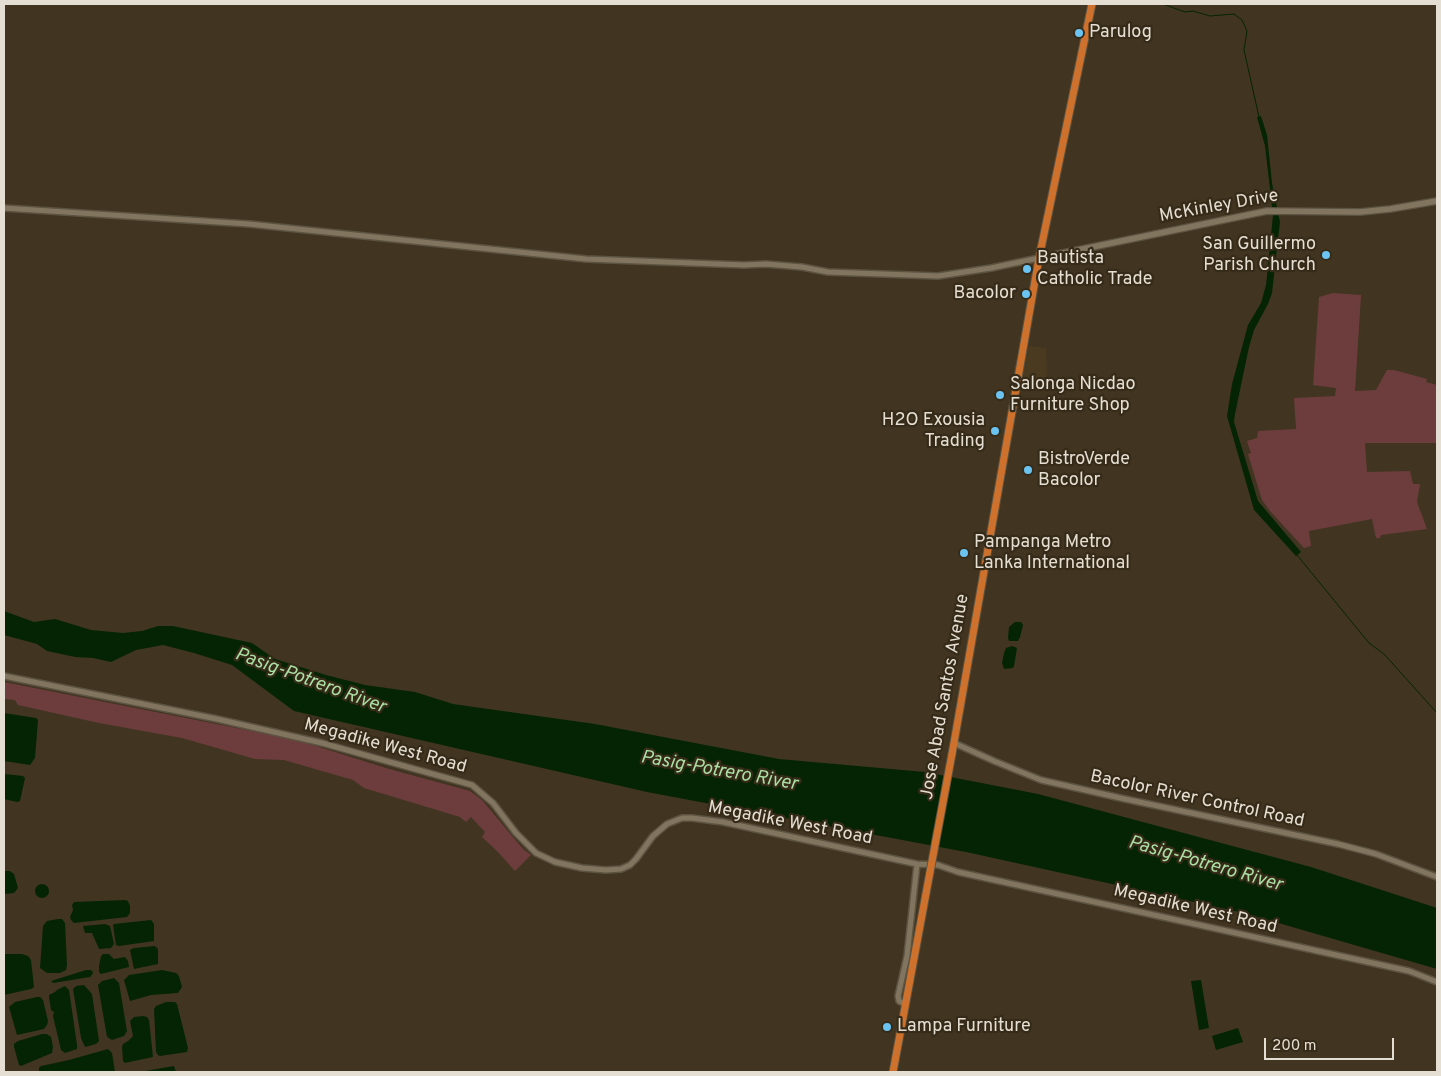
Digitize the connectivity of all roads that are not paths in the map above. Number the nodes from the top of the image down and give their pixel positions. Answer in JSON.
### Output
{"nodes":[{"id":1,"x":1092,"y":4,"type":"edge"},
{"id":2,"x":1437,"y":202,"type":"edge"},
{"id":3,"x":4,"y":208,"type":"edge"},
{"id":4,"x":1039,"y":258,"type":"junction"},
{"id":5,"x":4,"y":676,"type":"edge"},
{"id":6,"x":954,"y":743,"type":"junction"},
{"id":7,"x":917,"y":864,"type":"junction"},
{"id":8,"x":1437,"y":877,"type":"edge"},
{"id":9,"x":1437,"y":982,"type":"edge"},
{"id":10,"x":905,"y":1004,"type":"junction"},
{"id":11,"x":894,"y":1072,"type":"edge"}],
"edges":[{"from":1,"to":4,"type":"highway","name":"Jose Abad Santos Avenue"},
{"from":2,"to":4,"type":"main road","name":"McKinley Drive"},
{"from":3,"to":4,"type":"street"},
{"from":4,"to":6,"type":"highway","name":"Jose Abad Santos Avenue"},
{"from":5,"to":7,"type":"street","name":"Megadike West Road"},
{"from":6,"to":8,"type":"street","name":"Bacolor River Control Road"},
{"from":6,"to":10,"type":"highway","name":"Jose Abad Santos Avenue","bridge":true},
{"from":7,"to":9,"type":"street","name":"Megadike West Road"},
{"from":7,"to":10,"type":"street"},
{"from":10,"to":11,"type":"highway","name":"Jose Abad Santos Avenue"}]}
